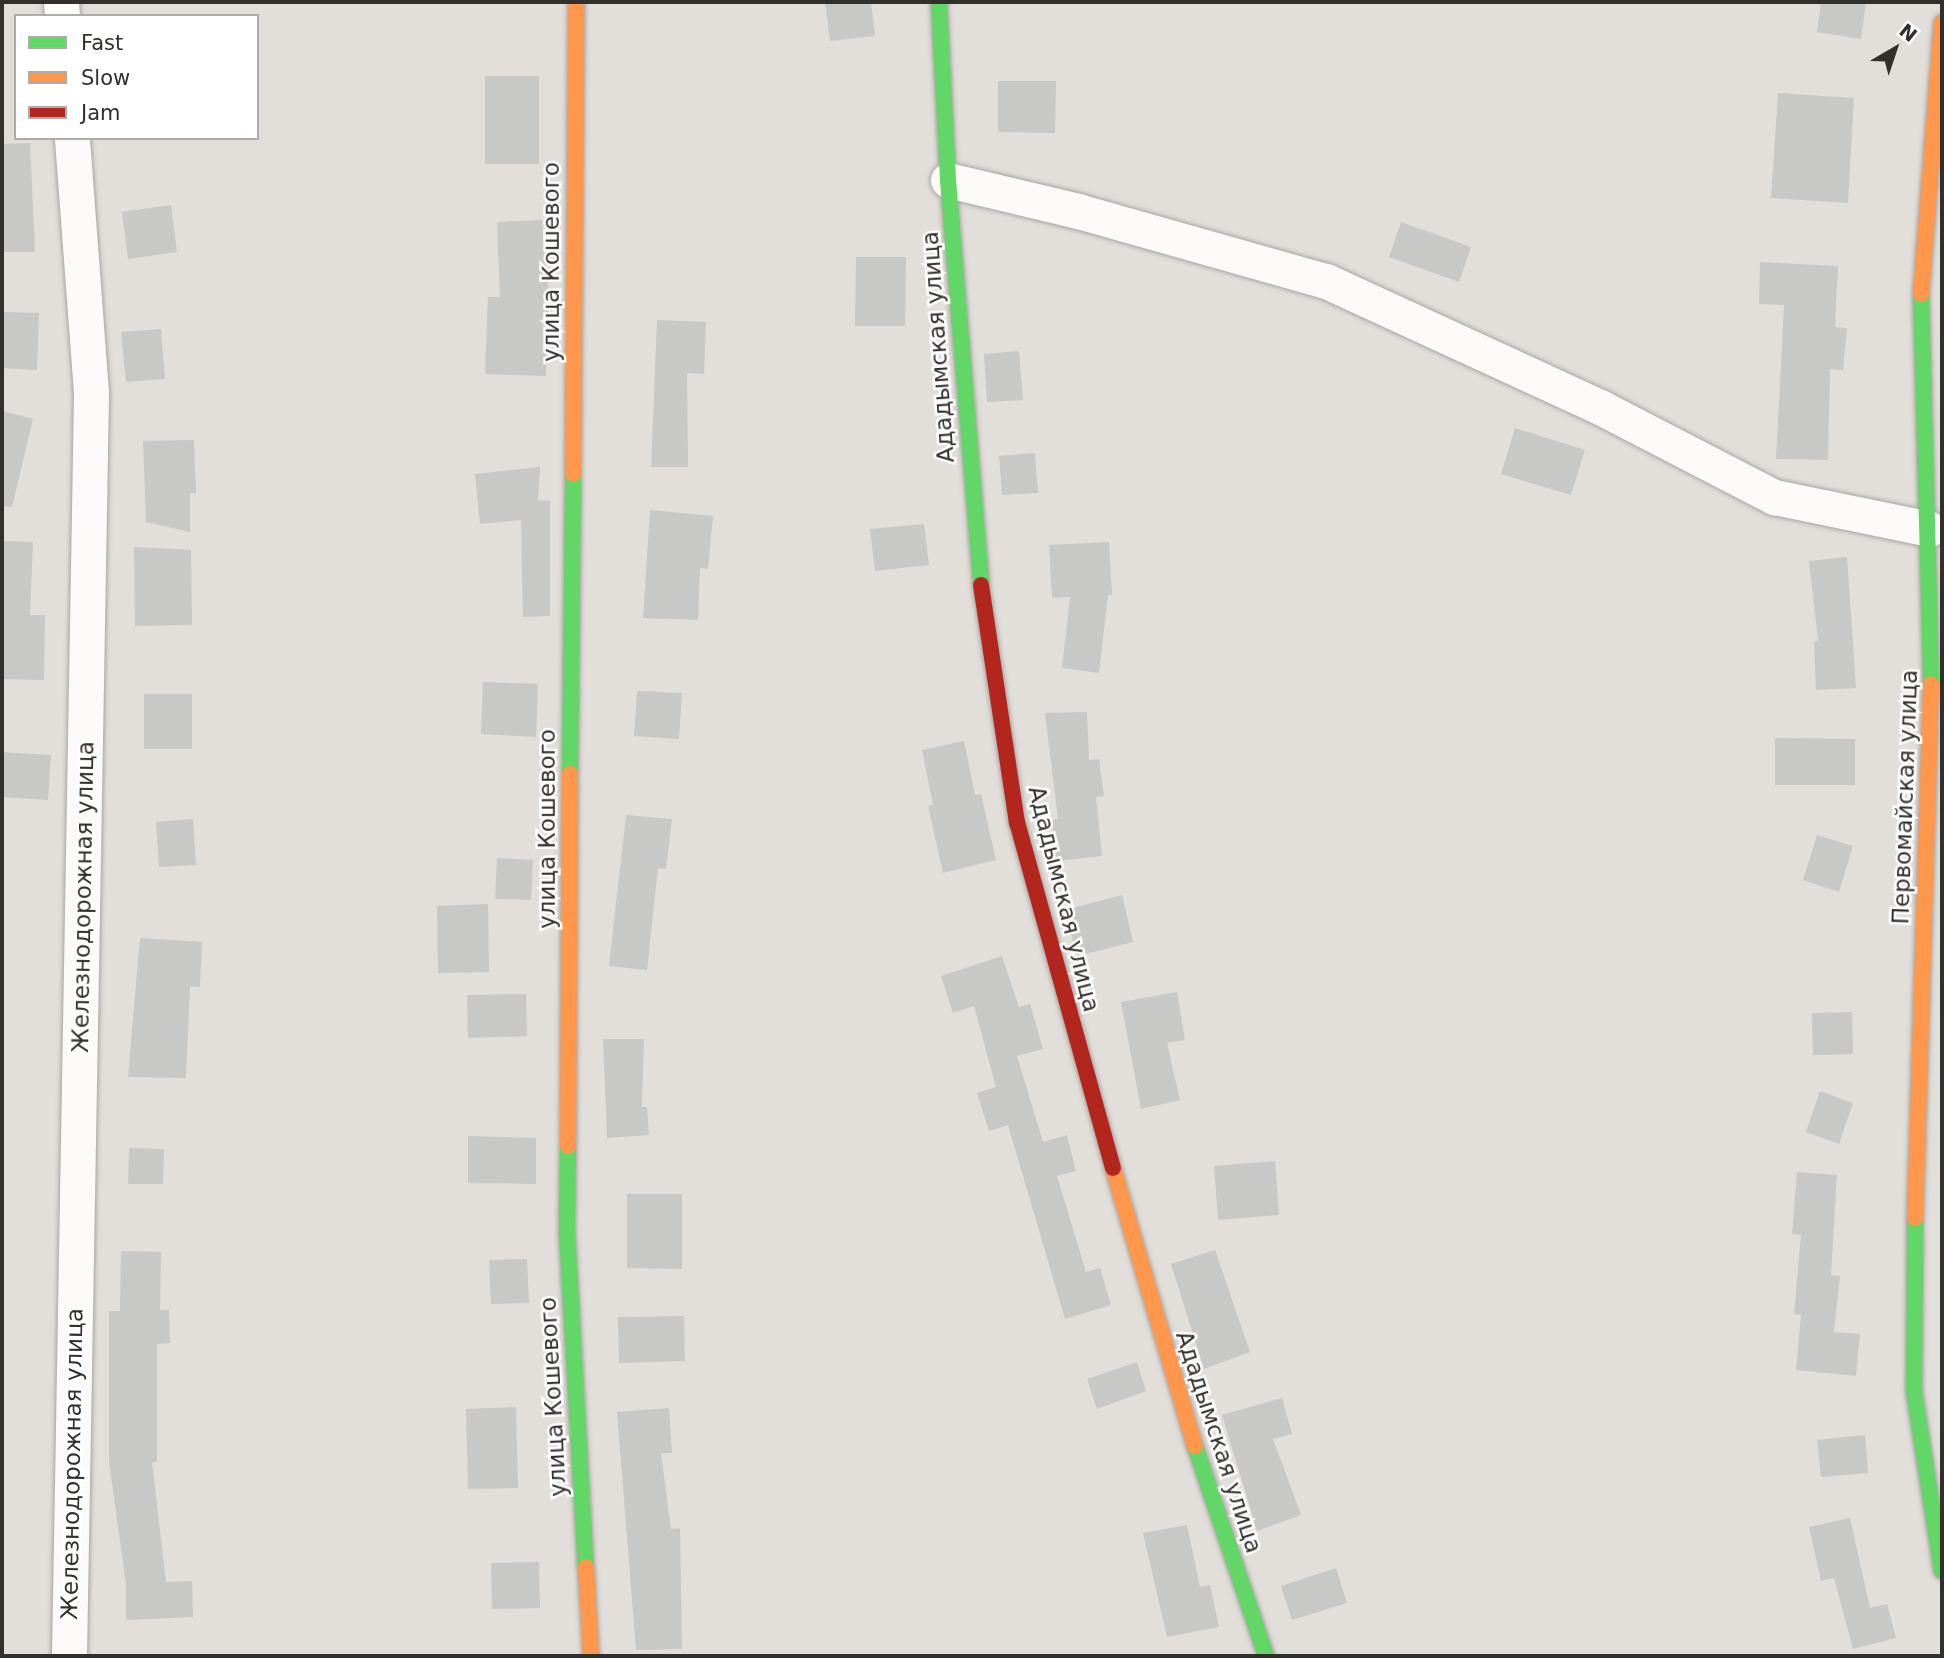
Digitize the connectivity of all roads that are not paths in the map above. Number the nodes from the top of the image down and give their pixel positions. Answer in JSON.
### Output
{"nodes":[{"id":1,"x":576,"y":2,"type":"edge"},
{"id":2,"x":939,"y":2,"type":"edge"},
{"id":3,"x":1942,"y":23,"type":"edge"},
{"id":4,"x":72,"y":140,"type":"edge"},
{"id":5,"x":948,"y":180,"type":"junction"},
{"id":6,"x":1930,"y":529,"type":"junction"},
{"id":7,"x":1937,"y":750,"type":"edge"},
{"id":8,"x":1942,"y":1571,"type":"edge"},
{"id":9,"x":69,"y":1656,"type":"edge"},
{"id":10,"x":591,"y":1656,"type":"edge"},
{"id":11,"x":1266,"y":1656,"type":"edge"}],
"edges":[{"from":1,"to":10,"type":"street","name":"улица Кошевого"},
{"from":2,"to":5,"type":"street","name":"Ададымская улица"},
{"from":3,"to":6,"type":"street","name":"Первомайская улица"},
{"from":4,"to":9,"type":"street","name":"Железнодорожная улица"},
{"from":5,"to":6,"type":"street"},
{"from":5,"to":11,"type":"street","name":"Ададымская улица"},
{"from":6,"to":7,"type":"street","name":"Первомайская улица"},
{"from":7,"to":8,"type":"street","name":"Первомайская улица"}]}
